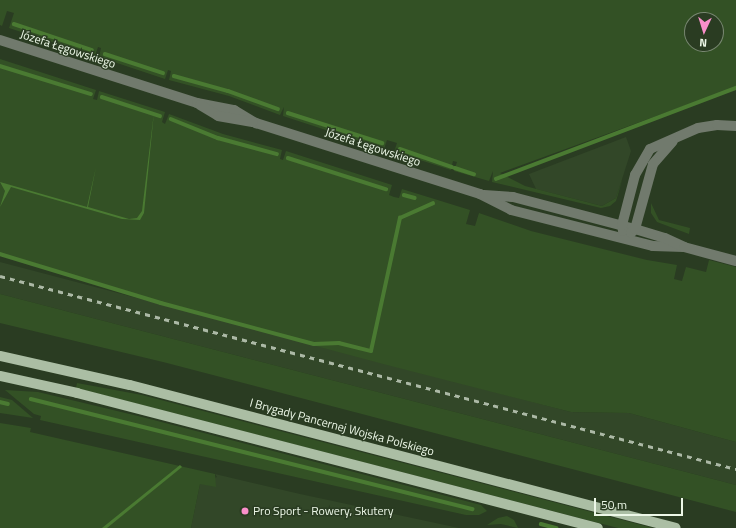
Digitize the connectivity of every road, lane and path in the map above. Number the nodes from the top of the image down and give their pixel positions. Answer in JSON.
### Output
{"nodes":[{"id":1,"x":0,"y":40,"type":"edge"},
{"id":2,"x":736,"y":126,"type":"edge"},
{"id":3,"x":678,"y":136,"type":"junction"},
{"id":4,"x":482,"y":195,"type":"junction"},
{"id":5,"x":622,"y":226,"type":"junction"},
{"id":6,"x":635,"y":229,"type":"junction"},
{"id":7,"x":625,"y":239,"type":"junction"},
{"id":8,"x":684,"y":248,"type":"junction"},
{"id":9,"x":736,"y":261,"type":"edge"},
{"id":10,"x":0,"y":356,"type":"edge"},
{"id":11,"x":0,"y":376,"type":"edge"},
{"id":12,"x":598,"y":528,"type":"edge"},
{"id":13,"x":676,"y":528,"type":"edge"}],
"edges":[{"from":1,"to":4,"type":"street","name":"Józefa Łęgowskiego"},
{"from":2,"to":3,"type":"street"},
{"from":3,"to":5,"type":"street"},
{"from":3,"to":6,"type":"street"},
{"from":4,"to":5,"type":"street","name":"Józefa Łęgowskiego"},
{"from":4,"to":7,"type":"street","name":"Józefa Łęgowskiego"},
{"from":5,"to":6,"type":"street","name":"Józefa Łęgowskiego"},
{"from":5,"to":7,"type":"street"},
{"from":6,"to":7,"type":"street"},
{"from":6,"to":8,"type":"street","name":"Józefa Łęgowskiego"},
{"from":7,"to":8,"type":"street","name":"Józefa Łęgowskiego"},
{"from":8,"to":9,"type":"street","name":"Józefa Łęgowskiego"},
{"from":10,"to":13,"type":"main road","name":"I Brygady Pancernej Wojska Polskiego"},
{"from":11,"to":12,"type":"main road"}]}
